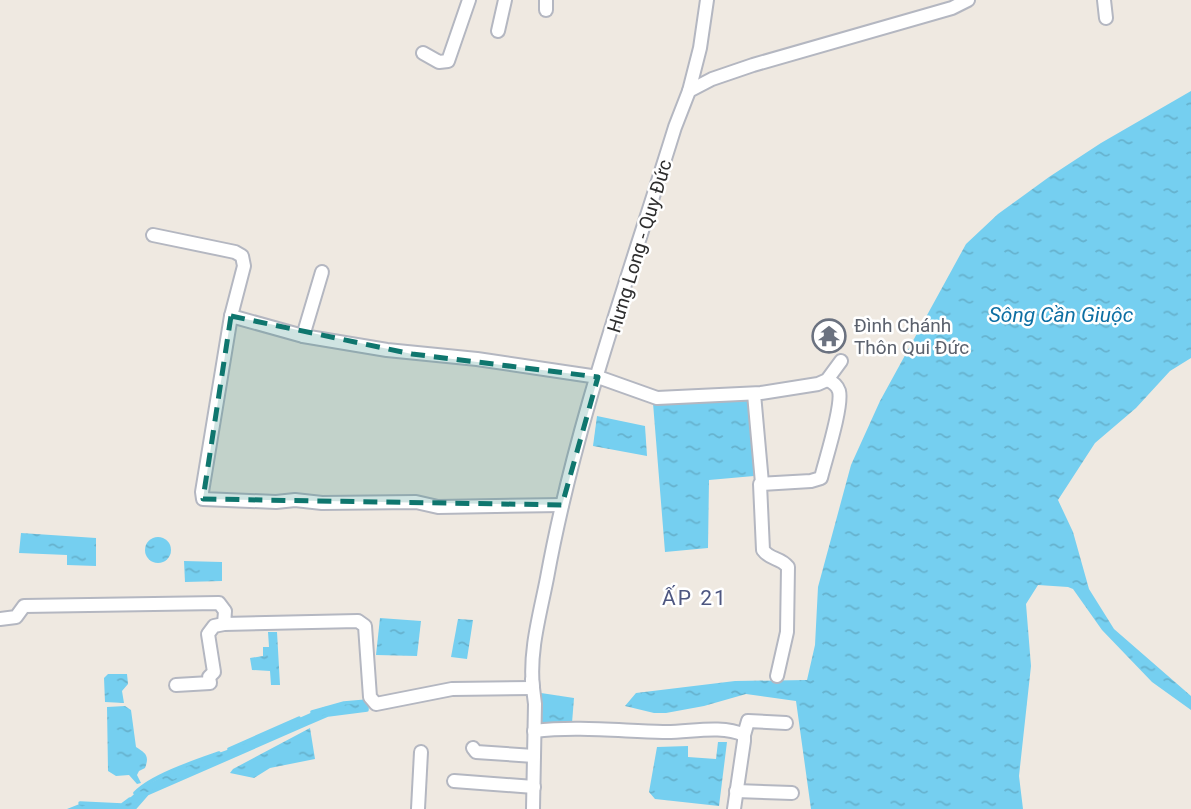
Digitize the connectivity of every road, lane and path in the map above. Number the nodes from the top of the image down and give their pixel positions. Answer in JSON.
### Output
{"nodes":[{"id":1,"x":469,"y":0,"type":"edge"},
{"id":2,"x":505,"y":0,"type":"edge"},
{"id":3,"x":707,"y":0,"type":"edge"},
{"id":4,"x":968,"y":0,"type":"edge"},
{"id":5,"x":1104,"y":0,"type":"edge"},
{"id":6,"x":1106,"y":18,"type":"dead end"},
{"id":7,"x":498,"y":31,"type":"dead end"},
{"id":8,"x":423,"y":53,"type":"dead end"},
{"id":9,"x":689,"y":91,"type":"junction"},
{"id":10,"x":153,"y":235,"type":"dead end"},
{"id":11,"x":322,"y":272,"type":"dead end"},
{"id":12,"x":231,"y":316,"type":"junction"},
{"id":13,"x":303,"y":336,"type":"junction"},
{"id":14,"x":841,"y":361,"type":"dead end"},
{"id":15,"x":598,"y":377,"type":"junction"},
{"id":16,"x":827,"y":380,"type":"junction"},
{"id":17,"x":754,"y":394,"type":"junction"},
{"id":18,"x":762,"y":483,"type":"junction"},
{"id":19,"x":562,"y":505,"type":"junction"},
{"id":20,"x":0,"y":619,"type":"edge"},
{"id":21,"x":223,"y":624,"type":"junction"},
{"id":22,"x":777,"y":676,"type":"dead end"},
{"id":23,"x":532,"y":683,"type":"junction"},
{"id":24,"x":176,"y":685,"type":"dead end"},
{"id":25,"x":786,"y":723,"type":"dead end"},
{"id":26,"x":534,"y":731,"type":"junction"},
{"id":27,"x":744,"y":735,"type":"junction"},
{"id":28,"x":472,"y":748,"type":"dead end"},
{"id":29,"x":421,"y":752,"type":"dead end"},
{"id":30,"x":534,"y":756,"type":"junction"},
{"id":31,"x":454,"y":781,"type":"dead end"},
{"id":32,"x":534,"y":787,"type":"junction"},
{"id":33,"x":736,"y":791,"type":"junction"},
{"id":34,"x":792,"y":793,"type":"dead end"},
{"id":35,"x":418,"y":809,"type":"edge"},
{"id":36,"x":533,"y":809,"type":"edge"},
{"id":37,"x":734,"y":809,"type":"edge"}],
"edges":[{"from":1,"to":8,"type":"street"},
{"from":2,"to":7,"type":"street"},
{"from":3,"to":9,"type":"street","name":"Hưng Long - Quy Đức"},
{"from":4,"to":9,"type":"street"},
{"from":5,"to":6,"type":"street"},
{"from":9,"to":15,"type":"street","name":"Hưng Long - Quy Đức"},
{"from":10,"to":12,"type":"street"},
{"from":11,"to":13,"type":"street"},
{"from":12,"to":13,"type":"street"},
{"from":12,"to":19,"type":"street"},
{"from":13,"to":15,"type":"street"},
{"from":14,"to":16,"type":"street"},
{"from":15,"to":17,"type":"street"},
{"from":15,"to":19,"type":"street","name":"Hưng Long - Quy Đức"},
{"from":16,"to":17,"type":"street"},
{"from":16,"to":18,"type":"street"},
{"from":17,"to":18,"type":"street"},
{"from":18,"to":22,"type":"street"},
{"from":19,"to":23,"type":"street","name":"Hưng Long - Quy Đức"},
{"from":20,"to":21,"type":"street"},
{"from":21,"to":23,"type":"street"},
{"from":21,"to":24,"type":"street"},
{"from":23,"to":26,"type":"street","name":"Hưng Long - Quy Đức"},
{"from":25,"to":27,"type":"street"},
{"from":26,"to":27,"type":"street"},
{"from":26,"to":30,"type":"street","name":"Hưng Long - Quy Đức"},
{"from":27,"to":33,"type":"street"},
{"from":28,"to":30,"type":"street"},
{"from":29,"to":35,"type":"street"},
{"from":30,"to":32,"type":"street","name":"Hưng Long - Quy Đức"},
{"from":31,"to":32,"type":"street"},
{"from":32,"to":36,"type":"street","name":"Hưng Long - Quy Đức"},
{"from":33,"to":34,"type":"street"},
{"from":33,"to":37,"type":"street"}]}
